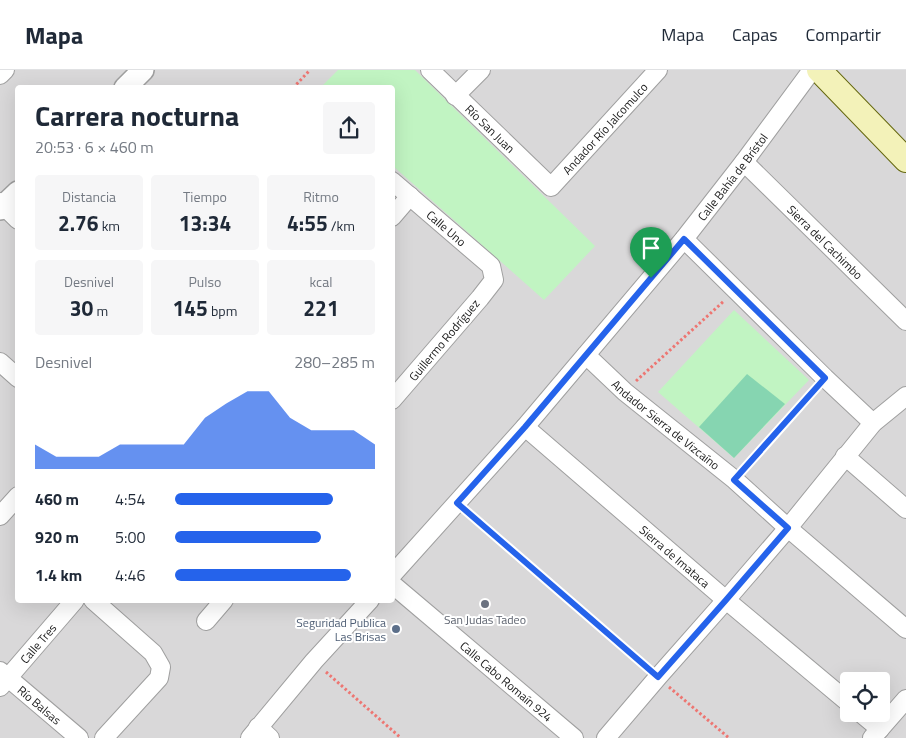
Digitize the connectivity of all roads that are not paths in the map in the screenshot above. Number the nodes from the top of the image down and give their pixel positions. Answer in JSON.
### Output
{"nodes":[{"id":1,"x":5,"y":70,"type":"edge"},
{"id":2,"x":143,"y":70,"type":"edge"},
{"id":3,"x":430,"y":70,"type":"edge"},
{"id":4,"x":481,"y":70,"type":"edge"},
{"id":5,"x":658,"y":70,"type":"edge"},
{"id":6,"x":812,"y":70,"type":"edge"},
{"id":7,"x":819,"y":70,"type":"edge"},
{"id":8,"x":0,"y":75,"type":"edge"},
{"id":9,"x":128,"y":85,"type":"edge"},
{"id":10,"x":456,"y":96,"type":"junction"},
{"id":11,"x":906,"y":160,"type":"edge"},
{"id":12,"x":744,"y":162,"type":"junction"},
{"id":13,"x":395,"y":183,"type":"edge"},
{"id":14,"x":551,"y":187,"type":"joint"},
{"id":15,"x":410,"y":196,"type":"junction"},
{"id":16,"x":395,"y":214,"type":"edge"},
{"id":17,"x":684,"y":239,"type":"junction"},
{"id":18,"x":494,"y":280,"type":"joint"},
{"id":19,"x":906,"y":321,"type":"edge"},
{"id":20,"x":586,"y":355,"type":"junction"},
{"id":21,"x":0,"y":363,"type":"edge"},
{"id":22,"x":15,"y":376,"type":"edge"},
{"id":23,"x":906,"y":396,"type":"edge"},
{"id":24,"x":395,"y":397,"type":"edge"},
{"id":25,"x":873,"y":422,"type":"junction"},
{"id":26,"x":525,"y":427,"type":"junction"},
{"id":27,"x":845,"y":456,"type":"junction"},
{"id":28,"x":15,"y":499,"type":"edge"},
{"id":29,"x":906,"y":509,"type":"edge"},
{"id":30,"x":0,"y":516,"type":"edge"},
{"id":31,"x":788,"y":528,"type":"junction"},
{"id":32,"x":395,"y":571,"type":"edge"},
{"id":33,"x":395,"y":587,"type":"edge"},
{"id":34,"x":726,"y":600,"type":"junction"},
{"id":35,"x":72,"y":603,"type":"edge"},
{"id":36,"x":97,"y":603,"type":"edge"},
{"id":37,"x":221,"y":603,"type":"edge"},
{"id":38,"x":367,"y":603,"type":"edge"},
{"id":39,"x":206,"y":621,"type":"dead end"},
{"id":40,"x":906,"y":629,"type":"edge"},
{"id":41,"x":3,"y":679,"type":"edge"},
{"id":42,"x":840,"y":695,"type":"edge"},
{"id":43,"x":906,"y":699,"type":"edge"},
{"id":44,"x":868,"y":722,"type":"edge"},
{"id":45,"x":876,"y":733,"type":"edge"},
{"id":46,"x":259,"y":734,"type":"edge"},
{"id":47,"x":79,"y":738,"type":"edge"},
{"id":48,"x":104,"y":738,"type":"edge"},
{"id":49,"x":574,"y":738,"type":"edge"},
{"id":50,"x":606,"y":738,"type":"edge"}],
"edges":[{"from":1,"to":8,"type":"street"},
{"from":2,"to":9,"type":"street"},
{"from":3,"to":10,"type":"street","name":"Río San Juan"},
{"from":4,"to":10,"type":"street"},
{"from":5,"to":14,"type":"street","name":"Andador Río Jalcomulco"},
{"from":6,"to":12,"type":"street","name":"Calle Bahía de Brístol"},
{"from":7,"to":11,"type":"main road"},
{"from":10,"to":14,"type":"street","name":"Río San Juan"},
{"from":12,"to":17,"type":"street","name":"Calle Bahía de Brístol"},
{"from":12,"to":19,"type":"street","name":"Sierra del Cachimbo"},
{"from":13,"to":15,"type":"street","name":"Calle Uno"},
{"from":15,"to":16,"type":"street"},
{"from":15,"to":18,"type":"street","name":"Calle Uno"},
{"from":17,"to":20,"type":"street","name":"Calle Bahía de Brístol"},
{"from":17,"to":25,"type":"street"},
{"from":18,"to":24,"type":"street","name":"Guillermo Rodríguez"},
{"from":20,"to":26,"type":"street","name":"Calle Bahía de Brístol"},
{"from":20,"to":31,"type":"street","name":"Andador Sierra de Vizcaíno"},
{"from":21,"to":22,"type":"street"},
{"from":23,"to":25,"type":"street"},
{"from":25,"to":27,"type":"street"},
{"from":26,"to":32,"type":"street","name":"Calle Bahía de Brístol"},
{"from":26,"to":34,"type":"street","name":"Sierra de Imataca"},
{"from":27,"to":29,"type":"street"},
{"from":27,"to":31,"type":"street"},
{"from":28,"to":30,"type":"street"},
{"from":31,"to":34,"type":"street"},
{"from":31,"to":40,"type":"street","name":"Andador Sierra de Vizcaíno"},
{"from":33,"to":49,"type":"street","name":"Calle Cabo Romaín 924"},
{"from":34,"to":42,"type":"street","name":"Sierra de Imataca"},
{"from":34,"to":50,"type":"street"},
{"from":35,"to":41,"type":"street","name":"Calle Tres"},
{"from":36,"to":48,"type":"street"},
{"from":37,"to":39,"type":"street"},
{"from":38,"to":46,"type":"street"},
{"from":41,"to":47,"type":"street","name":"Río Balsas"},
{"from":43,"to":45,"type":"street"},
{"from":44,"to":45,"type":"street"}]}
